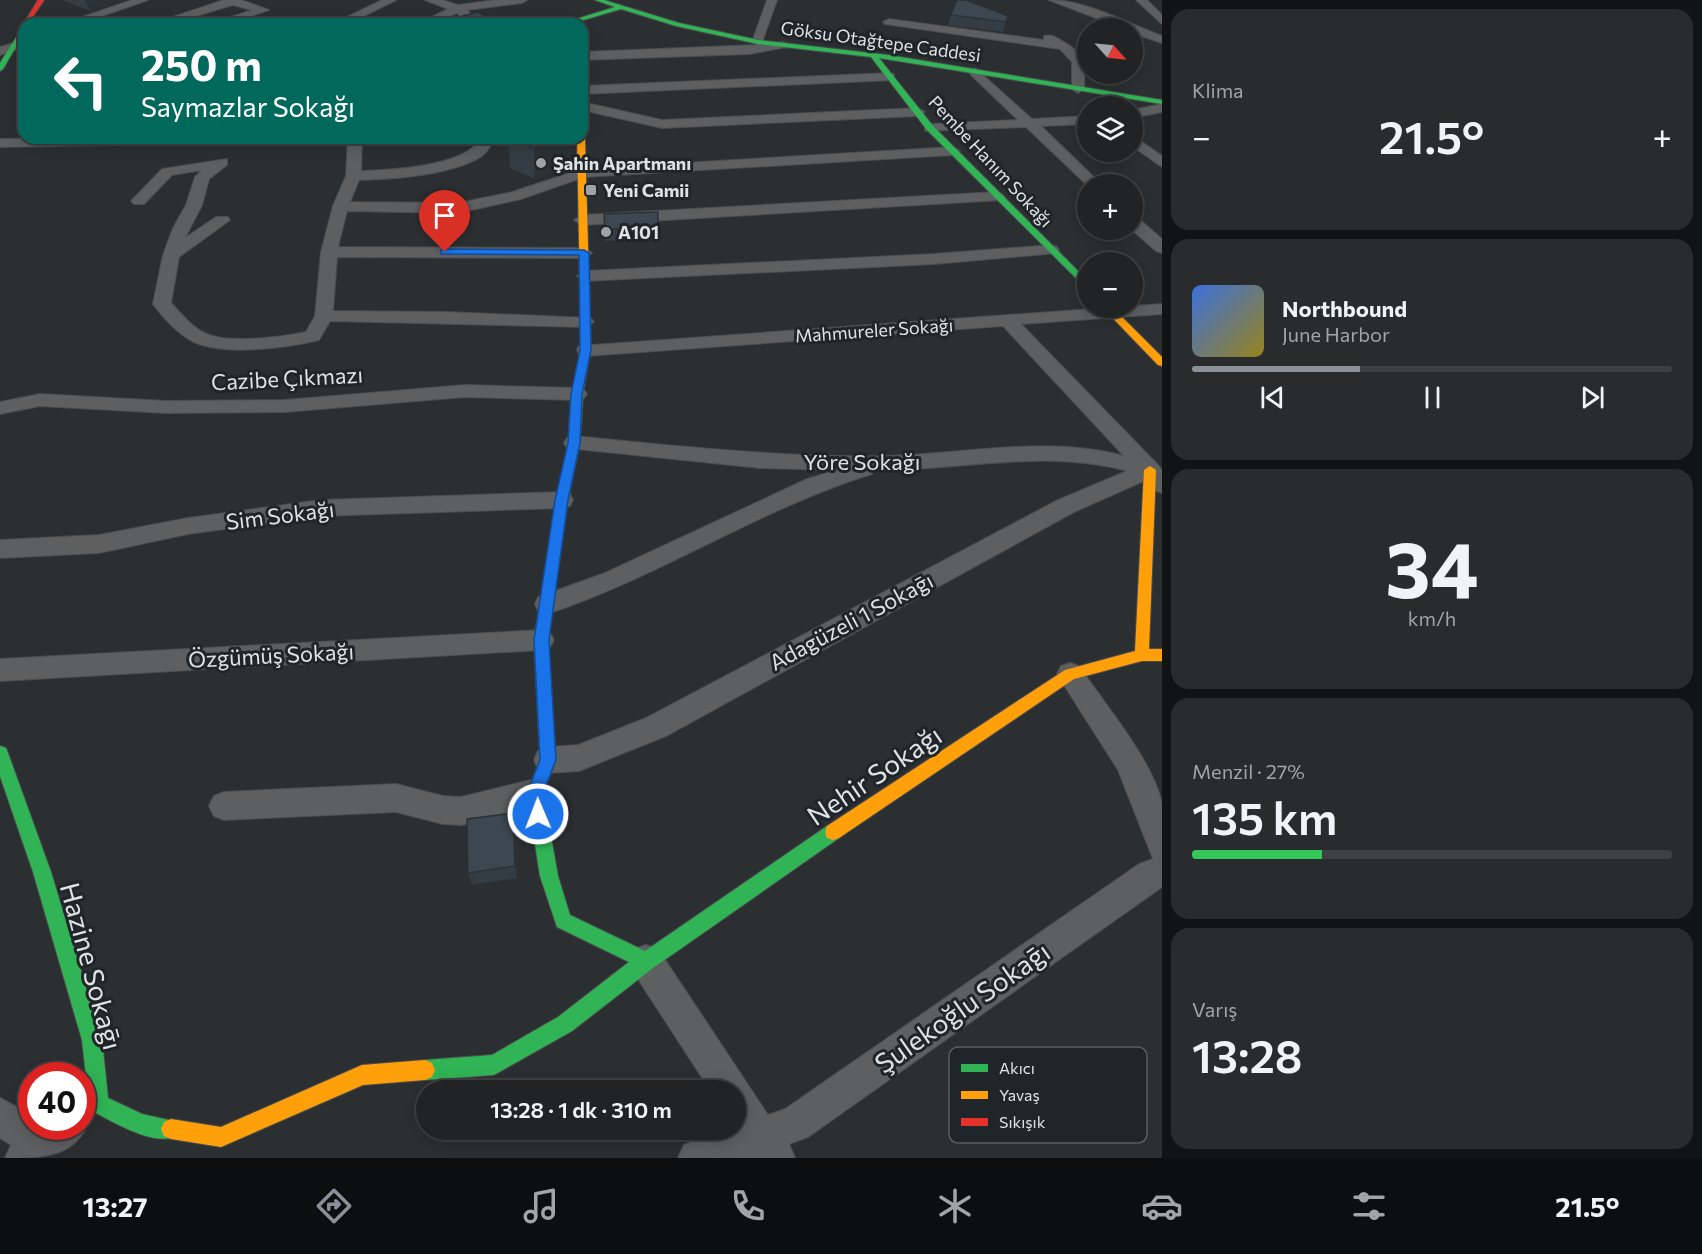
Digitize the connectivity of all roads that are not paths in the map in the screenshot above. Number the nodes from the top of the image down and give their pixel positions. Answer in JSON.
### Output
{"nodes":[{"id":1,"x":41,"y":0,"type":"edge"},
{"id":2,"x":143,"y":0,"type":"edge"},
{"id":3,"x":391,"y":0,"type":"edge"},
{"id":4,"x":430,"y":0,"type":"edge"},
{"id":5,"x":522,"y":0,"type":"edge"},
{"id":6,"x":598,"y":0,"type":"edge"},
{"id":7,"x":772,"y":0,"type":"edge"},
{"id":8,"x":1054,"y":0,"type":"edge"},
{"id":9,"x":1141,"y":0,"type":"edge"},
{"id":10,"x":232,"y":1,"type":"edge"},
{"id":11,"x":458,"y":8,"type":"junction"},
{"id":12,"x":619,"y":8,"type":"junction"},
{"id":13,"x":31,"y":18,"type":"edge"},
{"id":14,"x":87,"y":18,"type":"edge"},
{"id":15,"x":176,"y":18,"type":"edge"},
{"id":16,"x":237,"y":18,"type":"edge"},
{"id":17,"x":352,"y":18,"type":"edge"},
{"id":18,"x":437,"y":18,"type":"edge"},
{"id":19,"x":469,"y":18,"type":"edge"},
{"id":20,"x":584,"y":18,"type":"edge"},
{"id":21,"x":1102,"y":18,"type":"edge"},
{"id":22,"x":1162,"y":21,"type":"edge"},
{"id":23,"x":889,"y":22,"type":"dead end"},
{"id":24,"x":1025,"y":29,"type":"dead end"},
{"id":25,"x":1143,"y":33,"type":"edge"},
{"id":26,"x":18,"y":38,"type":"edge"},
{"id":27,"x":1162,"y":40,"type":"edge"},
{"id":28,"x":758,"y":42,"type":"junction"},
{"id":29,"x":783,"y":45,"type":"junction"},
{"id":30,"x":1063,"y":45,"type":"junction"},
{"id":31,"x":6,"y":51,"type":"edge"},
{"id":32,"x":1077,"y":55,"type":"edge"},
{"id":33,"x":588,"y":56,"type":"edge"},
{"id":34,"x":873,"y":56,"type":"junction"},
{"id":35,"x":0,"y":69,"type":"edge"},
{"id":36,"x":975,"y":72,"type":"junction"},
{"id":37,"x":890,"y":77,"type":"junction"},
{"id":38,"x":1077,"y":82,"type":"edge"},
{"id":39,"x":1074,"y":88,"type":"junction"},
{"id":40,"x":588,"y":90,"type":"edge"},
{"id":41,"x":1082,"y":96,"type":"edge"},
{"id":42,"x":1162,"y":102,"type":"edge"},
{"id":43,"x":588,"y":107,"type":"edge"},
{"id":44,"x":1162,"y":108,"type":"edge"},
{"id":45,"x":918,"y":112,"type":"junction"},
{"id":46,"x":1143,"y":112,"type":"edge"},
{"id":47,"x":1077,"y":121,"type":"edge"},
{"id":48,"x":1030,"y":125,"type":"junction"},
{"id":49,"x":930,"y":128,"type":"junction"},
{"id":50,"x":18,"y":137,"type":"edge"},
{"id":51,"x":0,"y":143,"type":"edge"},
{"id":52,"x":352,"y":144,"type":"edge"},
{"id":53,"x":485,"y":144,"type":"edge"},
{"id":54,"x":581,"y":144,"type":"edge"},
{"id":55,"x":1143,"y":148,"type":"edge"},
{"id":56,"x":953,"y":151,"type":"junction"},
{"id":57,"x":1162,"y":163,"type":"edge"},
{"id":58,"x":582,"y":173,"type":"junction"},
{"id":59,"x":1083,"y":174,"type":"edge"},
{"id":60,"x":353,"y":176,"type":"junction"},
{"id":61,"x":998,"y":197,"type":"junction"},
{"id":62,"x":139,"y":201,"type":"dead end"},
{"id":63,"x":341,"y":206,"type":"junction"},
{"id":64,"x":222,"y":220,"type":"dead end"},
{"id":65,"x":582,"y":220,"type":"junction"},
{"id":66,"x":1143,"y":231,"type":"edge"},
{"id":67,"x":1162,"y":248,"type":"edge"},
{"id":68,"x":1051,"y":250,"type":"junction"},
{"id":69,"x":328,"y":252,"type":"junction"},
{"id":70,"x":584,"y":253,"type":"junction"},
{"id":71,"x":171,"y":255,"type":"junction"},
{"id":72,"x":585,"y":276,"type":"junction"},
{"id":73,"x":1077,"y":276,"type":"edge"},
{"id":74,"x":1143,"y":309,"type":"edge"},
{"id":75,"x":1162,"y":309,"type":"edge"},
{"id":76,"x":1077,"y":314,"type":"edge"},
{"id":77,"x":324,"y":316,"type":"junction"},
{"id":78,"x":1118,"y":318,"type":"edge"},
{"id":79,"x":1008,"y":321,"type":"junction"},
{"id":80,"x":585,"y":322,"type":"junction"},
{"id":81,"x":586,"y":350,"type":"junction"},
{"id":82,"x":1162,"y":363,"type":"edge"},
{"id":83,"x":577,"y":394,"type":"junction"},
{"id":84,"x":0,"y":408,"type":"edge"},
{"id":85,"x":574,"y":443,"type":"junction"},
{"id":86,"x":888,"y":463,"type":"junction"},
{"id":87,"x":1156,"y":477,"type":"edge"},
{"id":88,"x":562,"y":500,"type":"junction"},
{"id":89,"x":0,"y":549,"type":"edge"},
{"id":90,"x":546,"y":604,"type":"junction"},
{"id":91,"x":541,"y":640,"type":"junction"},
{"id":92,"x":1142,"y":655,"type":"junction"},
{"id":93,"x":1162,"y":655,"type":"edge"},
{"id":94,"x":0,"y":670,"type":"edge"},
{"id":95,"x":1070,"y":674,"type":"junction"},
{"id":96,"x":0,"y":753,"type":"edge"},
{"id":97,"x":548,"y":760,"type":"junction"},
{"id":98,"x":535,"y":793,"type":"junction"},
{"id":99,"x":224,"y":806,"type":"dead end"},
{"id":100,"x":1162,"y":848,"type":"edge"},
{"id":101,"x":1162,"y":872,"type":"edge"},
{"id":102,"x":646,"y":961,"type":"junction"},
{"id":103,"x":92,"y":1062,"type":"edge"},
{"id":104,"x":723,"y":1080,"type":"edge"},
{"id":105,"x":96,"y":1111,"type":"edge"},
{"id":106,"x":746,"y":1115,"type":"edge"},
{"id":107,"x":0,"y":1116,"type":"edge"},
{"id":108,"x":46,"y":1143,"type":"edge"},
{"id":109,"x":768,"y":1148,"type":"edge"},
{"id":110,"x":697,"y":1158,"type":"edge"}],
"edges":[{"from":1,"to":13,"type":"street"},
{"from":2,"to":14,"type":"street"},
{"from":3,"to":17,"type":"street"},
{"from":4,"to":11,"type":"street"},
{"from":5,"to":11,"type":"street"},
{"from":6,"to":12,"type":"street","name":"Göksu Otağtepe Caddesi"},
{"from":7,"to":28,"type":"street"},
{"from":8,"to":21,"type":"street"},
{"from":9,"to":22,"type":"street"},
{"from":10,"to":15,"type":"street"},
{"from":10,"to":16,"type":"street"},
{"from":11,"to":18,"type":"street"},
{"from":11,"to":19,"type":"street"},
{"from":12,"to":20,"type":"street"},
{"from":12,"to":28,"type":"street","name":"Göksu Otağtepe Caddesi"},
{"from":23,"to":30,"type":"street"},
{"from":24,"to":30,"type":"street"},
{"from":25,"to":27,"type":"street"},
{"from":26,"to":31,"type":"street"},
{"from":28,"to":29,"type":"street","name":"Göksu Otağtepe Caddesi"},
{"from":29,"to":33,"type":"street"},
{"from":29,"to":34,"type":"street","name":"Göksu Otağtepe Caddesi"},
{"from":30,"to":32,"type":"street"},
{"from":31,"to":35,"type":"street"},
{"from":34,"to":36,"type":"street","name":"Göksu Otağtepe Caddesi"},
{"from":34,"to":37,"type":"street","name":"Pembe Hanım Sokağı"},
{"from":36,"to":39,"type":"street","name":"Göksu Otağtepe Caddesi"},
{"from":36,"to":48,"type":"street"},
{"from":37,"to":40,"type":"street"},
{"from":37,"to":45,"type":"street","name":"Pembe Hanım Sokağı"},
{"from":38,"to":39,"type":"street"},
{"from":39,"to":41,"type":"street"},
{"from":39,"to":42,"type":"street","name":"Göksu Otağtepe Caddesi"},
{"from":43,"to":45,"type":"street"},
{"from":44,"to":46,"type":"street"},
{"from":45,"to":49,"type":"street","name":"Pembe Hanım Sokağı"},
{"from":47,"to":48,"type":"street"},
{"from":48,"to":49,"type":"street"},
{"from":48,"to":59,"type":"street"},
{"from":49,"to":56,"type":"street","name":"Pembe Hanım Sokağı"},
{"from":50,"to":51,"type":"street"},
{"from":52,"to":60,"type":"street"},
{"from":53,"to":60,"type":"street"},
{"from":54,"to":58,"type":"street"},
{"from":55,"to":57,"type":"street"},
{"from":56,"to":58,"type":"street"},
{"from":56,"to":61,"type":"street","name":"Pembe Hanım Sokağı"},
{"from":58,"to":63,"type":"street"},
{"from":58,"to":65,"type":"street"},
{"from":60,"to":63,"type":"street"},
{"from":61,"to":65,"type":"street"},
{"from":61,"to":68,"type":"street","name":"Pembe Hanım Sokağı"},
{"from":62,"to":71,"type":"street"},
{"from":63,"to":69,"type":"street"},
{"from":64,"to":71,"type":"street"},
{"from":65,"to":70,"type":"street"},
{"from":66,"to":67,"type":"street"},
{"from":68,"to":72,"type":"street"},
{"from":68,"to":73,"type":"street","name":"Pembe Hanım Sokağı"},
{"from":69,"to":70,"type":"street"},
{"from":69,"to":77,"type":"street"},
{"from":70,"to":72,"type":"street"},
{"from":71,"to":77,"type":"street"},
{"from":72,"to":80,"type":"street"},
{"from":74,"to":75,"type":"street","name":"Mahmureler Sokağı"},
{"from":76,"to":79,"type":"street","name":"Mahmureler Sokağı"},
{"from":77,"to":80,"type":"street"},
{"from":78,"to":82,"type":"street"},
{"from":79,"to":81,"type":"street","name":"Mahmureler Sokağı"},
{"from":79,"to":87,"type":"street"},
{"from":80,"to":81,"type":"street"},
{"from":81,"to":83,"type":"street"},
{"from":83,"to":84,"type":"street","name":"Cazibe Çıkmazı"},
{"from":83,"to":85,"type":"street"},
{"from":85,"to":86,"type":"street","name":"Yöre Sokağı"},
{"from":85,"to":88,"type":"street"},
{"from":86,"to":87,"type":"street","name":"Yöre Sokağı"},
{"from":86,"to":90,"type":"street"},
{"from":87,"to":92,"type":"street"},
{"from":87,"to":97,"type":"street","name":"Adagüzeli 1 Sokaḡı"},
{"from":88,"to":89,"type":"street","name":"Sim Sokağı"},
{"from":88,"to":90,"type":"street"},
{"from":90,"to":91,"type":"street"},
{"from":91,"to":94,"type":"street","name":"Özgümüş Sokağı"},
{"from":91,"to":97,"type":"street"},
{"from":92,"to":93,"type":"street","name":"Nehir Sokağı"},
{"from":92,"to":95,"type":"street","name":"Nehir Sokağı"},
{"from":95,"to":100,"type":"street"},
{"from":95,"to":102,"type":"street","name":"Nehir Sokağı"},
{"from":96,"to":103,"type":"street","name":"Hazine Sokaḡı"},
{"from":97,"to":98,"type":"street"},
{"from":98,"to":99,"type":"street"},
{"from":98,"to":102,"type":"street"},
{"from":101,"to":109,"type":"street","name":"Şulekoğlu Sokaḡı"},
{"from":102,"to":104,"type":"street"},
{"from":102,"to":105,"type":"street","name":"Hazine Sokaḡı"},
{"from":106,"to":109,"type":"street"},
{"from":107,"to":108,"type":"street"},
{"from":109,"to":110,"type":"street","name":"Şulekoğlu Sokaḡı"}]}
